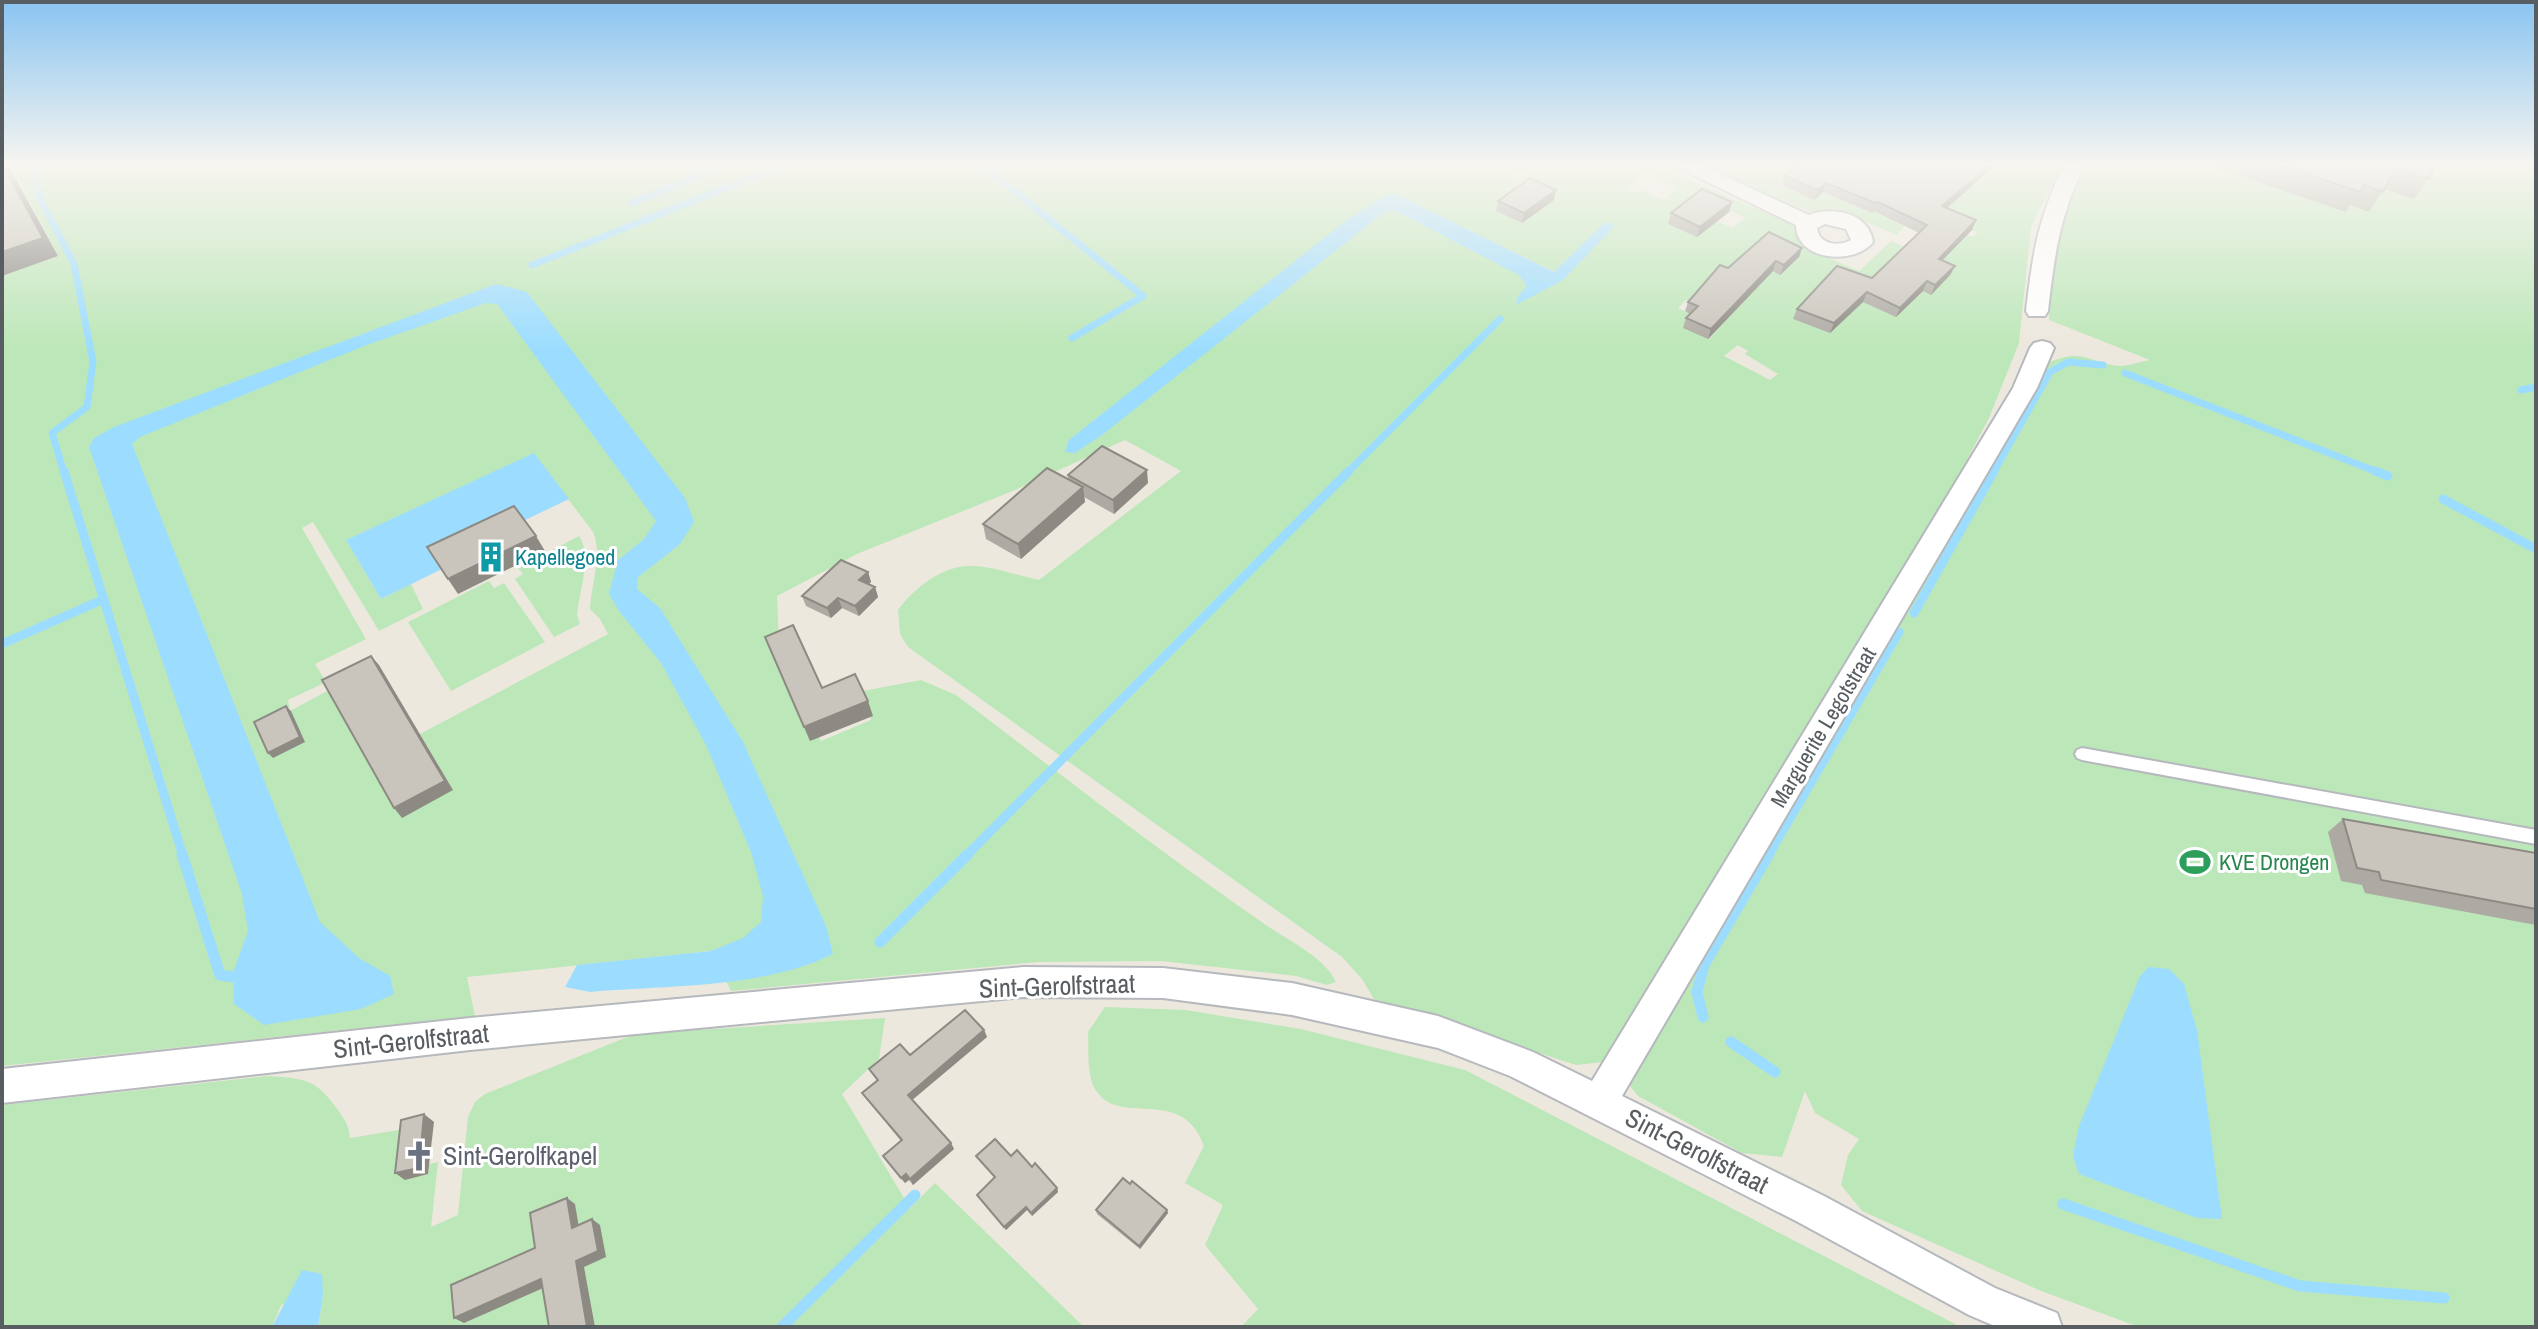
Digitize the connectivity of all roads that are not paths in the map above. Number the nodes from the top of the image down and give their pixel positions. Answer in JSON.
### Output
{"nodes":[{"id":1,"x":2050,"y":225,"type":"edge"},
{"id":2,"x":2037,"y":311,"type":"dead end"},
{"id":3,"x":2042,"y":348,"type":"dead end"},
{"id":4,"x":2082,"y":754,"type":"dead end"},
{"id":5,"x":2536,"y":837,"type":"edge"},
{"id":6,"x":2,"y":1086,"type":"edge"},
{"id":7,"x":1599,"y":1102,"type":"junction"},
{"id":8,"x":2043,"y":1327,"type":"edge"}],
"edges":[{"from":1,"to":2,"type":"street"},
{"from":3,"to":7,"type":"street","name":"Marguerite Legotstraat"},
{"from":4,"to":5,"type":"lane"},
{"from":6,"to":7,"type":"street","name":"Sint-Gerolfstraat"},
{"from":7,"to":8,"type":"street","name":"Sint-Gerolfstraat"}]}
